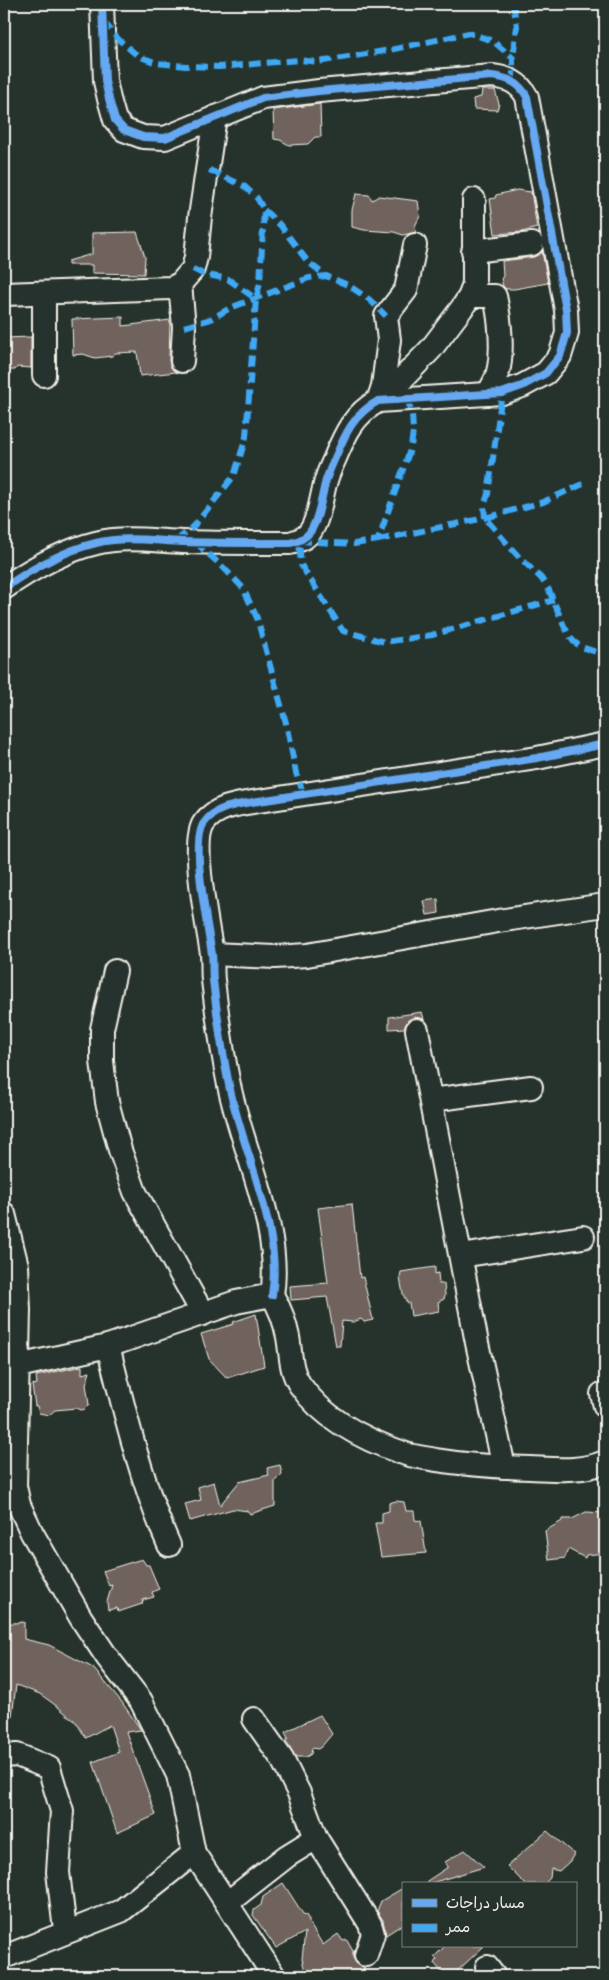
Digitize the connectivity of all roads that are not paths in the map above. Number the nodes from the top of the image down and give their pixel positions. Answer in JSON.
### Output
{"nodes":[{"id":1,"x":102,"y":4,"type":"edge"},
{"id":2,"x":215,"y":117,"type":"junction"},
{"id":3,"x":474,"y":200,"type":"dead end"},
{"id":4,"x":532,"y":244,"type":"dead end"},
{"id":5,"x":415,"y":245,"type":"dead end"},
{"id":6,"x":473,"y":251,"type":"junction"},
{"id":7,"x":180,"y":284,"type":"junction"},
{"id":8,"x":4,"y":294,"type":"edge"},
{"id":9,"x":44,"y":294,"type":"junction"},
{"id":10,"x":470,"y":296,"type":"junction"},
{"id":11,"x":182,"y":361,"type":"dead end"},
{"id":12,"x":44,"y":375,"type":"dead end"},
{"id":13,"x":488,"y":394,"type":"junction"},
{"id":14,"x":386,"y":400,"type":"junction"},
{"id":15,"x":4,"y":588,"type":"edge"},
{"id":16,"x":605,"y":744,"type":"edge"},
{"id":17,"x":605,"y":905,"type":"edge"},
{"id":18,"x":212,"y":954,"type":"junction"},
{"id":19,"x":115,"y":971,"type":"dead end"},
{"id":20,"x":417,"y":1030,"type":"dead end"},
{"id":21,"x":531,"y":1087,"type":"dead end"},
{"id":22,"x":431,"y":1100,"type":"junction"},
{"id":23,"x":4,"y":1214,"type":"edge"},
{"id":24,"x":583,"y":1237,"type":"dead end"},
{"id":25,"x":461,"y":1256,"type":"junction"},
{"id":26,"x":272,"y":1295,"type":"junction"},
{"id":27,"x":203,"y":1314,"type":"junction"},
{"id":28,"x":108,"y":1346,"type":"junction"},
{"id":29,"x":18,"y":1366,"type":"junction"},
{"id":30,"x":605,"y":1462,"type":"edge"},
{"id":31,"x":504,"y":1467,"type":"junction"},
{"id":32,"x":169,"y":1545,"type":"dead end"},
{"id":33,"x":254,"y":1718,"type":"dead end"},
{"id":34,"x":4,"y":1756,"type":"edge"},
{"id":35,"x":316,"y":1838,"type":"junction"},
{"id":36,"x":194,"y":1853,"type":"junction"},
{"id":37,"x":227,"y":1903,"type":"junction"},
{"id":38,"x":69,"y":1931,"type":"junction"},
{"id":39,"x":366,"y":1955,"type":"dead end"},
{"id":40,"x":4,"y":1957,"type":"edge"},
{"id":41,"x":274,"y":1976,"type":"edge"}],
"edges":[{"from":1,"to":2,"type":"street"},
{"from":2,"to":7,"type":"street"},
{"from":2,"to":13,"type":"street"},
{"from":3,"to":6,"type":"street"},
{"from":4,"to":6,"type":"street"},
{"from":5,"to":14,"type":"street"},
{"from":6,"to":10,"type":"street"},
{"from":7,"to":9,"type":"street"},
{"from":7,"to":11,"type":"street"},
{"from":8,"to":9,"type":"street"},
{"from":9,"to":12,"type":"street"},
{"from":10,"to":13,"type":"street"},
{"from":10,"to":14,"type":"street"},
{"from":13,"to":14,"type":"street"},
{"from":14,"to":15,"type":"street"},
{"from":16,"to":18,"type":"street"},
{"from":17,"to":18,"type":"street"},
{"from":18,"to":26,"type":"street"},
{"from":19,"to":27,"type":"street"},
{"from":20,"to":22,"type":"street"},
{"from":21,"to":22,"type":"street"},
{"from":22,"to":25,"type":"street"},
{"from":23,"to":29,"type":"street"},
{"from":24,"to":25,"type":"street"},
{"from":25,"to":31,"type":"street"},
{"from":26,"to":27,"type":"street"},
{"from":26,"to":31,"type":"street"},
{"from":27,"to":28,"type":"street"},
{"from":28,"to":29,"type":"street"},
{"from":28,"to":32,"type":"street"},
{"from":29,"to":36,"type":"street"},
{"from":30,"to":31,"type":"street"},
{"from":33,"to":35,"type":"street"},
{"from":34,"to":38,"type":"street"},
{"from":35,"to":37,"type":"street"},
{"from":35,"to":39,"type":"street"},
{"from":36,"to":37,"type":"street"},
{"from":36,"to":38,"type":"street"},
{"from":37,"to":41,"type":"street"},
{"from":38,"to":40,"type":"street"}]}
